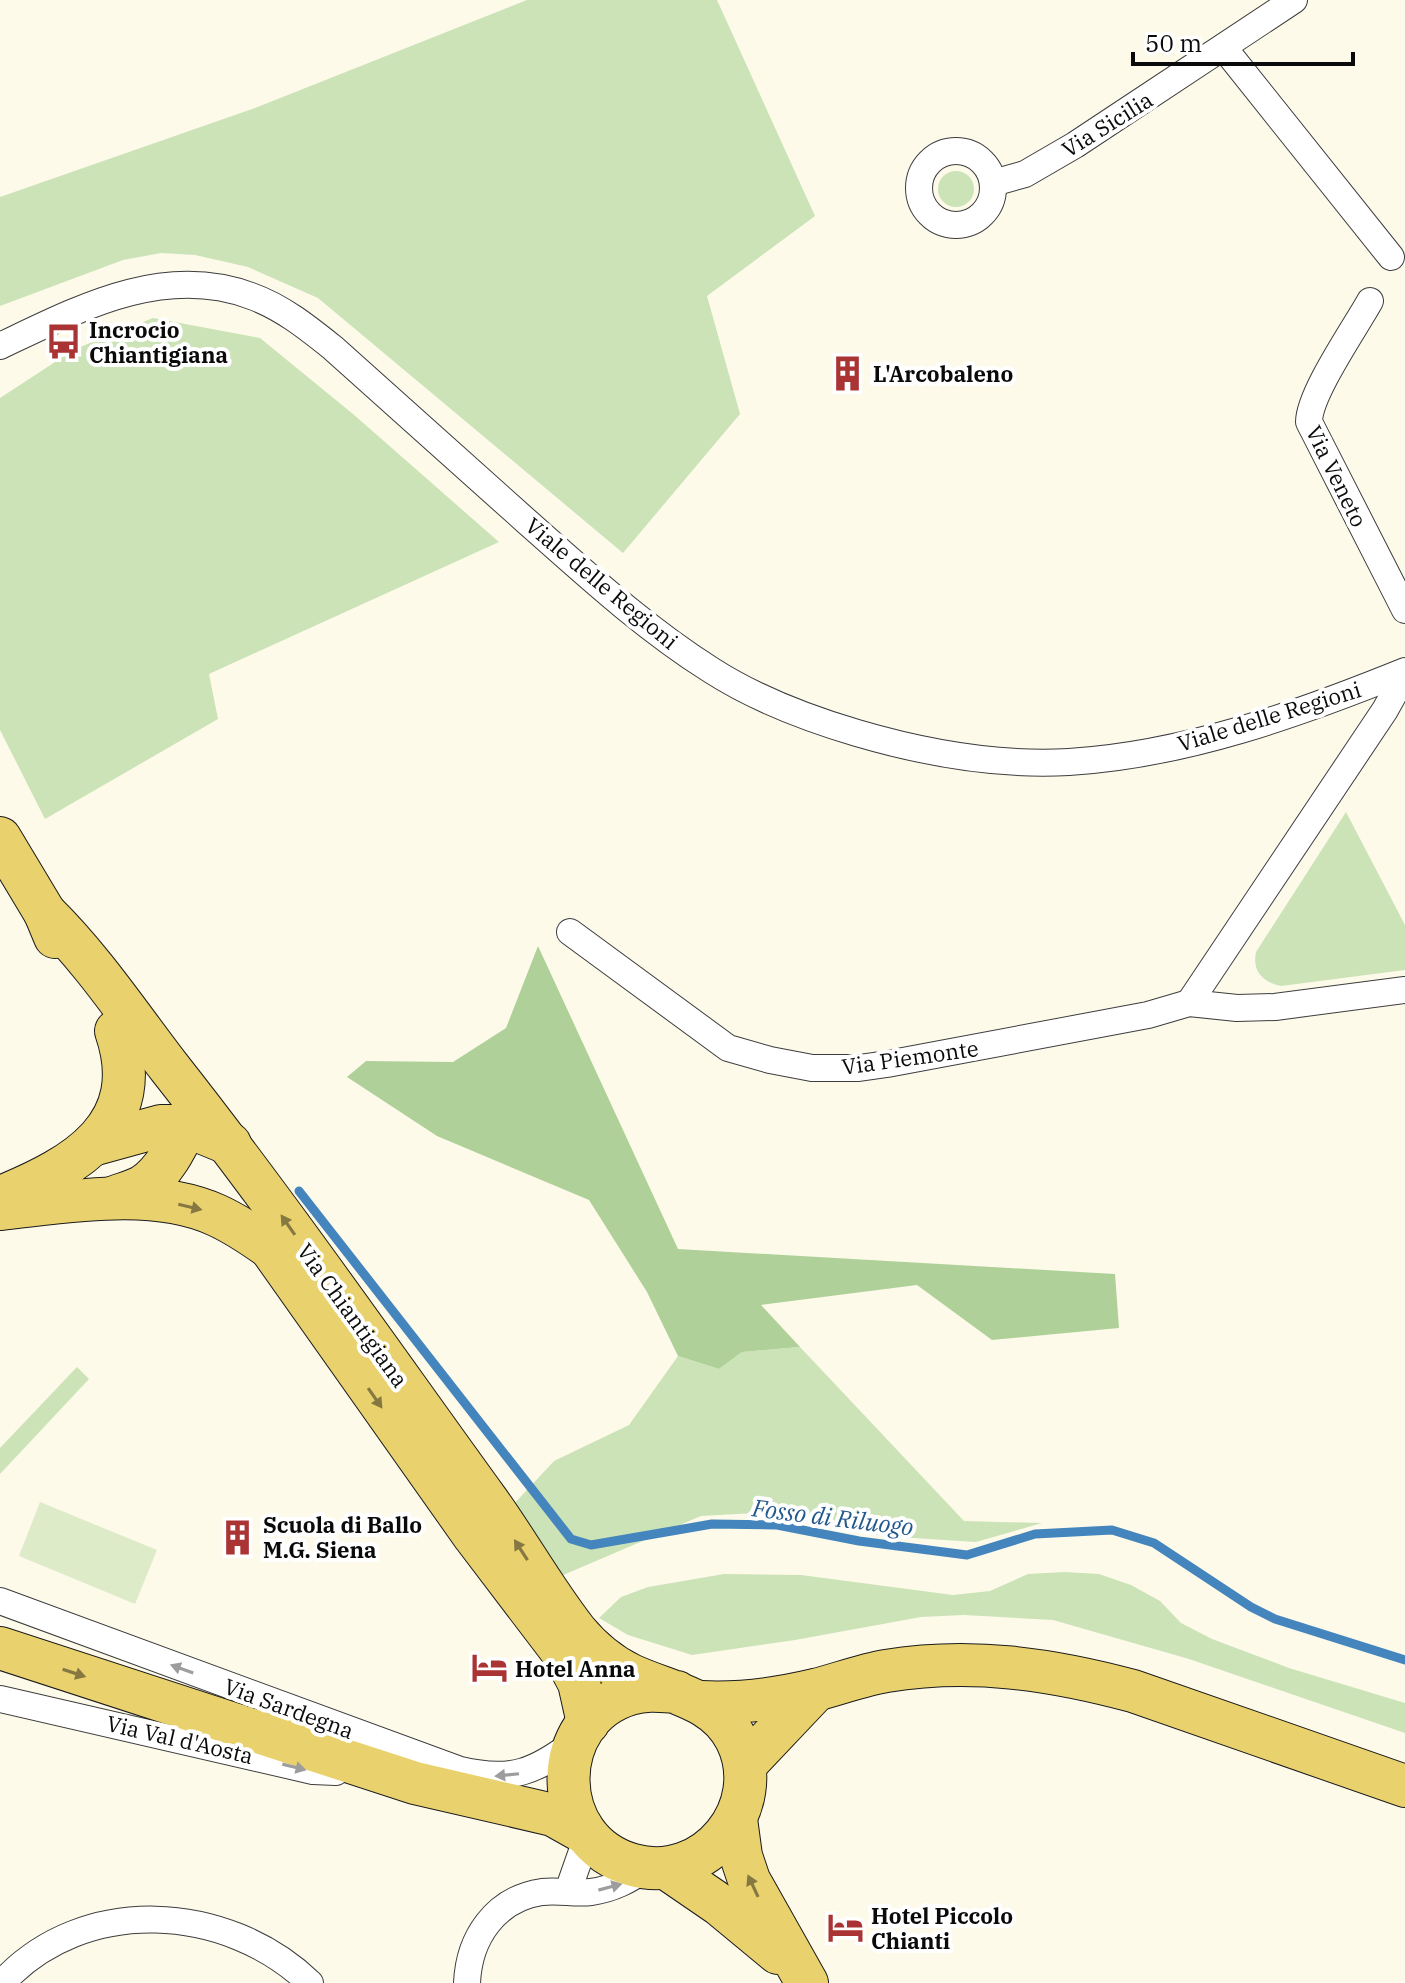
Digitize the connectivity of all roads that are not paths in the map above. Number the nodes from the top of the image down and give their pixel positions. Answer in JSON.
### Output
{"nodes":[{"id":1,"x":1294,"y":0,"type":"edge"},
{"id":2,"x":1224,"y":48,"type":"junction"},
{"id":3,"x":993,"y":183,"type":"dead end"},
{"id":4,"x":1391,"y":257,"type":"dead end"},
{"id":5,"x":1370,"y":301,"type":"dead end"},
{"id":6,"x":0,"y":346,"type":"edge"},
{"id":7,"x":1405,"y":610,"type":"edge"},
{"id":8,"x":1405,"y":672,"type":"edge"},
{"id":9,"x":0,"y":838,"type":"edge"},
{"id":10,"x":45,"y":913,"type":"junction"},
{"id":11,"x":570,"y":932,"type":"dead end"},
{"id":12,"x":1405,"y":990,"type":"edge"},
{"id":13,"x":1189,"y":1003,"type":"junction"},
{"id":14,"x":116,"y":1031,"type":"junction"},
{"id":15,"x":192,"y":1115,"type":"junction"},
{"id":16,"x":92,"y":1145,"type":"junction"},
{"id":17,"x":0,"y":1197,"type":"edge"},
{"id":18,"x":112,"y":1198,"type":"junction"},
{"id":19,"x":0,"y":1209,"type":"edge"},
{"id":20,"x":269,"y":1247,"type":"junction"},
{"id":21,"x":0,"y":1601,"type":"edge"},
{"id":22,"x":0,"y":1648,"type":"edge"},
{"id":23,"x":816,"y":1690,"type":"junction"},
{"id":24,"x":689,"y":1697,"type":"junction"},
{"id":25,"x":0,"y":1699,"type":"edge"},
{"id":26,"x":582,"y":1732,"type":"junction"},
{"id":27,"x":745,"y":1765,"type":"junction"},
{"id":28,"x":359,"y":1766,"type":"junction"},
{"id":29,"x":1405,"y":1786,"type":"edge"},
{"id":30,"x":736,"y":1819,"type":"junction"},
{"id":31,"x":586,"y":1835,"type":"junction"},
{"id":32,"x":656,"y":1868,"type":"junction"},
{"id":33,"x":568,"y":1891,"type":"junction"},
{"id":34,"x":806,"y":1981,"type":"edge"},
{"id":35,"x":2,"y":1983,"type":"edge"},
{"id":36,"x":310,"y":1983,"type":"edge"},
{"id":37,"x":467,"y":1983,"type":"edge"}],
"edges":[{"from":1,"to":2,"type":"street","name":"Via Sicilia"},
{"from":2,"to":3,"type":"street","name":"Via Sicilia"},
{"from":2,"to":4,"type":"street"},
{"from":5,"to":7,"type":"street","name":"Via Veneto"},
{"from":6,"to":8,"type":"street","name":"Viale delle Regioni"},
{"from":8,"to":13,"type":"street"},
{"from":9,"to":10,"type":"main road","name":"Via Chiantigiana"},
{"from":10,"to":14,"type":"main road","name":"Via Chiantigiana"},
{"from":10,"to":15,"type":"main road","name":"Via Chiantigiana"},
{"from":11,"to":13,"type":"street","name":"Via Piemonte"},
{"from":12,"to":13,"type":"street","name":"Via Piemonte"},
{"from":14,"to":15,"type":"main road","name":"Via Chiantigiana"},
{"from":14,"to":16,"type":"main road"},
{"from":15,"to":16,"type":"main road"},
{"from":15,"to":18,"type":"main road"},
{"from":15,"to":20,"type":"main road","name":"Via Chiantigiana"},
{"from":24,"to":15,"type":"main road","name":"Via Chiantigiana","one_way":true},
{"from":16,"to":17,"type":"main road"},
{"from":18,"to":19,"type":"main road"},
{"from":18,"to":20,"type":"main road","one_way":true},
{"from":20,"to":26,"type":"main road","name":"Via Chiantigiana","one_way":true},
{"from":26,"to":21,"type":"street","name":"Via Sardegna","one_way":true},
{"from":22,"to":28,"type":"main road","one_way":true},
{"from":23,"to":24,"type":"main road"},
{"from":23,"to":27,"type":"main road"},
{"from":23,"to":29,"type":"main road"},
{"from":24,"to":26,"type":"main road"},
{"from":24,"to":27,"type":"main road","name":"Via Chiantigiana"},
{"from":25,"to":28,"type":"street","name":"Via Val d'Aosta","one_way":true},
{"from":26,"to":31,"type":"main road","name":"Via Chiantigiana"},
{"from":27,"to":30,"type":"main road","name":"Via Chiantigiana"},
{"from":28,"to":31,"type":"main road"},
{"from":30,"to":32,"type":"main road","name":"Via Chiantigiana"},
{"from":34,"to":30,"type":"main road","name":"Via Chiantigiana","one_way":true},
{"from":31,"to":32,"type":"main road","name":"Via Chiantigiana"},
{"from":31,"to":33,"type":"street"},
{"from":33,"to":32,"type":"street","one_way":true},
{"from":32,"to":34,"type":"main road","name":"Via Chiantigiana"},
{"from":33,"to":37,"type":"street"},
{"from":35,"to":36,"type":"street"}]}
